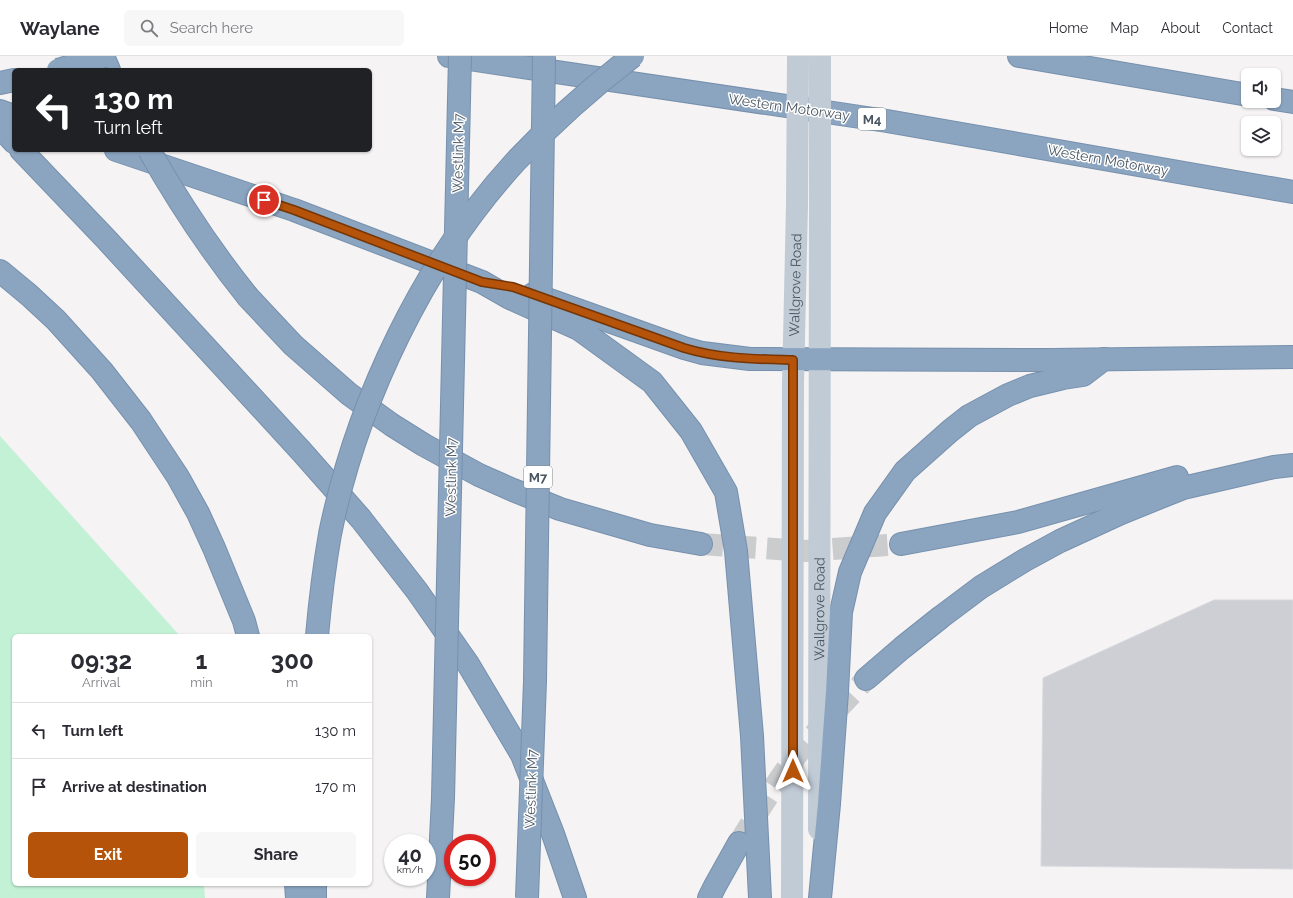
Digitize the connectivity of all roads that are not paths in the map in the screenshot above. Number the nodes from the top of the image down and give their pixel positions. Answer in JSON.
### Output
{"nodes":[{"id":1,"x":103,"y":56,"type":"edge"},
{"id":2,"x":449,"y":56,"type":"edge"},
{"id":3,"x":460,"y":56,"type":"edge"},
{"id":4,"x":544,"y":56,"type":"edge"},
{"id":5,"x":633,"y":56,"type":"edge"},
{"id":6,"x":798,"y":56,"type":"edge"},
{"id":7,"x":820,"y":56,"type":"edge"},
{"id":8,"x":1019,"y":56,"type":"edge"},
{"id":9,"x":64,"y":68,"type":"edge"},
{"id":10,"x":108,"y":68,"type":"edge"},
{"id":11,"x":12,"y":80,"type":"edge"},
{"id":12,"x":0,"y":83,"type":"edge"},
{"id":13,"x":1241,"y":94,"type":"edge"},
{"id":14,"x":1281,"y":100,"type":"edge"},
{"id":15,"x":1293,"y":102,"type":"edge"},
{"id":16,"x":0,"y":111,"type":"edge"},
{"id":17,"x":12,"y":115,"type":"edge"},
{"id":18,"x":0,"y":127,"type":"edge"},
{"id":19,"x":12,"y":140,"type":"edge"},
{"id":20,"x":24,"y":152,"type":"edge"},
{"id":21,"x":122,"y":152,"type":"edge"},
{"id":22,"x":150,"y":152,"type":"edge"},
{"id":23,"x":1293,"y":192,"type":"edge"},
{"id":24,"x":0,"y":271,"type":"edge"},
{"id":25,"x":482,"y":282,"type":"junction"},
{"id":26,"x":1293,"y":356,"type":"edge"},
{"id":27,"x":793,"y":360,"type":"junction"},
{"id":28,"x":819,"y":360,"type":"junction"},
{"id":29,"x":1104,"y":360,"type":"junction"},
{"id":30,"x":1293,"y":451,"type":"edge"},
{"id":31,"x":1293,"y":464,"type":"edge"},
{"id":32,"x":701,"y":544,"type":"tunnel mouth"},
{"id":33,"x":901,"y":544,"type":"tunnel mouth"},
{"id":34,"x":247,"y":634,"type":"edge"},
{"id":35,"x":317,"y":634,"type":"edge"},
{"id":36,"x":866,"y":679,"type":"tunnel mouth"},
{"id":37,"x":739,"y":843,"type":"tunnel mouth"},
{"id":38,"x":296,"y":886,"type":"edge"},
{"id":39,"x":315,"y":886,"type":"edge"},
{"id":40,"x":297,"y":898,"type":"edge"},
{"id":41,"x":315,"y":898,"type":"edge"},
{"id":42,"x":438,"y":898,"type":"edge"},
{"id":43,"x":527,"y":898,"type":"edge"},
{"id":44,"x":575,"y":898,"type":"edge"},
{"id":45,"x":709,"y":898,"type":"edge"},
{"id":46,"x":760,"y":898,"type":"edge"},
{"id":47,"x":792,"y":898,"type":"edge"},
{"id":48,"x":820,"y":898,"type":"edge"}],
"edges":[{"from":1,"to":9,"type":"highway","bridge":true},
{"from":1,"to":10,"type":"highway"},
{"from":2,"to":23,"type":"highway","name":"Western Motorway","number":"M4"},
{"from":3,"to":42,"type":"highway","name":"Westlink M7","bridge":true},
{"from":4,"to":43,"type":"highway","name":"Westlink M7","number":"M7","bridge":true},
{"from":5,"to":35,"type":"highway","bridge":true},
{"from":6,"to":27,"type":"main road","name":"Wallgrove Road","bridge":true},
{"from":7,"to":28,"type":"main road","name":"Wallgrove Road","bridge":true},
{"from":8,"to":13,"type":"highway"},
{"from":11,"to":12,"type":"highway"},
{"from":14,"to":15,"type":"highway"},
{"from":16,"to":17,"type":"highway"},
{"from":18,"to":19,"type":"highway"},
{"from":20,"to":44,"type":"highway"},
{"from":21,"to":25,"type":"highway"},
{"from":22,"to":32,"type":"highway","bridge":true},
{"from":24,"to":34,"type":"highway"},
{"from":25,"to":27,"type":"highway"},
{"from":25,"to":46,"type":"highway"},
{"from":26,"to":29,"type":"highway"},
{"from":27,"to":28,"type":"highway"},
{"from":27,"to":47,"type":"main road","name":"Wallgrove Road"},
{"from":28,"to":29,"type":"highway"},
{"from":28,"to":48,"type":"main road","name":"Wallgrove Road"},
{"from":29,"to":48,"type":"highway"},
{"from":30,"to":33,"type":"highway"},
{"from":31,"to":36,"type":"highway"},
{"from":37,"to":45,"type":"highway"},
{"from":38,"to":40,"type":"highway"},
{"from":39,"to":41,"type":"highway"}]}
